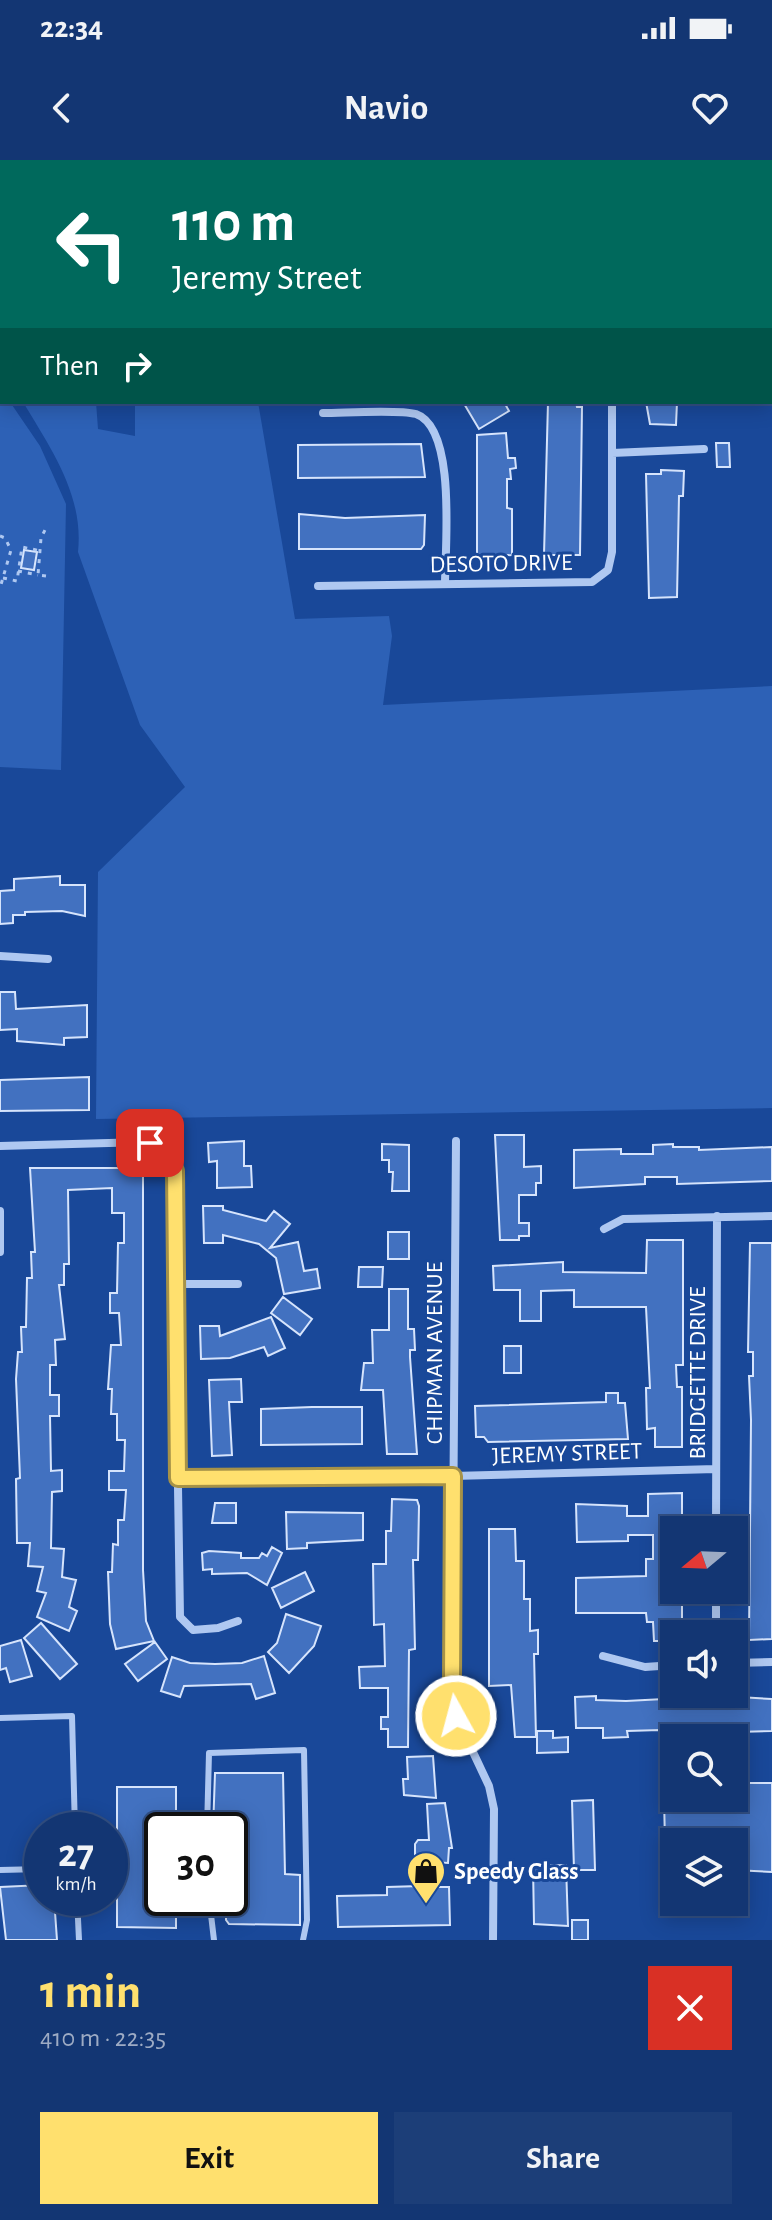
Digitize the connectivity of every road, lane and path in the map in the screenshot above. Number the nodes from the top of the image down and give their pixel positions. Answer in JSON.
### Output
{"nodes":[{"id":1,"x":612,"y":404,"type":"edge"},
{"id":2,"x":323,"y":413,"type":"dead end"},
{"id":3,"x":704,"y":449,"type":"dead end"},
{"id":4,"x":612,"y":453,"type":"junction"},
{"id":5,"x":46,"y":528,"type":"dead end"},
{"id":6,"x":0,"y":536,"type":"edge"},
{"id":7,"x":41,"y":551,"type":"junction"},
{"id":8,"x":18,"y":571,"type":"junction"},
{"id":9,"x":3,"y":578,"type":"junction"},
{"id":10,"x":445,"y":584,"type":"junction"},
{"id":11,"x":318,"y":586,"type":"dead end"},
{"id":12,"x":0,"y":588,"type":"edge"},
{"id":13,"x":0,"y":956,"type":"edge"},
{"id":14,"x":48,"y":959,"type":"dead end"},
{"id":15,"x":456,"y":1141,"type":"dead end"},
{"id":16,"x":0,"y":1146,"type":"edge"},
{"id":17,"x":0,"y":1211,"type":"edge"},
{"id":18,"x":717,"y":1216,"type":"junction"},
{"id":19,"x":772,"y":1216,"type":"edge"},
{"id":20,"x":604,"y":1229,"type":"dead end"},
{"id":21,"x":0,"y":1252,"type":"edge"},
{"id":22,"x":176,"y":1284,"type":"junction"},
{"id":23,"x":238,"y":1284,"type":"dead end"},
{"id":24,"x":716,"y":1469,"type":"junction"},
{"id":25,"x":453,"y":1476,"type":"junction"},
{"id":26,"x":178,"y":1478,"type":"junction"},
{"id":27,"x":716,"y":1516,"type":"edge"},
{"id":28,"x":238,"y":1621,"type":"dead end"},
{"id":29,"x":603,"y":1656,"type":"dead end"},
{"id":30,"x":772,"y":1662,"type":"edge"},
{"id":31,"x":748,"y":1663,"type":"edge"},
{"id":32,"x":660,"y":1666,"type":"edge"},
{"id":33,"x":0,"y":1718,"type":"edge"},
{"id":34,"x":75,"y":1812,"type":"edge"},
{"id":35,"x":207,"y":1812,"type":"edge"},
{"id":36,"x":24,"y":1869,"type":"edge"},
{"id":37,"x":0,"y":1870,"type":"edge"},
{"id":38,"x":78,"y":1916,"type":"edge"},
{"id":39,"x":211,"y":1916,"type":"edge"},
{"id":40,"x":79,"y":1940,"type":"edge"},
{"id":41,"x":214,"y":1940,"type":"edge"},
{"id":42,"x":303,"y":1940,"type":"edge"},
{"id":43,"x":493,"y":1940,"type":"edge"}],
"edges":[{"from":1,"to":4,"type":"street","name":"DESOTO DRIVE"},
{"from":2,"to":10,"type":"street"},
{"from":3,"to":4,"type":"street"},
{"from":4,"to":10,"type":"street","name":"DESOTO DRIVE"},
{"from":5,"to":7,"type":"path"},
{"from":6,"to":9,"type":"path"},
{"from":7,"to":8,"type":"path"},
{"from":7,"to":8,"type":"path"},
{"from":8,"to":9,"type":"path"},
{"from":9,"to":12,"type":"path"},
{"from":10,"to":11,"type":"street","name":"DESOTO DRIVE"},
{"from":13,"to":14,"type":"street"},
{"from":15,"to":25,"type":"street","name":"CHIPMAN AVENUE"},
{"from":16,"to":22,"type":"street"},
{"from":17,"to":21,"type":"street"},
{"from":18,"to":19,"type":"street"},
{"from":18,"to":20,"type":"street"},
{"from":18,"to":24,"type":"street","name":"BRIDGETTE DRIVE"},
{"from":22,"to":23,"type":"street"},
{"from":22,"to":26,"type":"street"},
{"from":24,"to":25,"type":"street","name":"JEREMY STREET"},
{"from":24,"to":27,"type":"street","name":"BRIDGETTE DRIVE"},
{"from":25,"to":26,"type":"street","name":"JEREMY STREET"},
{"from":25,"to":43,"type":"street","name":"CHIPMAN AVENUE"},
{"from":26,"to":28,"type":"street"},
{"from":29,"to":32,"type":"street"},
{"from":30,"to":31,"type":"street"},
{"from":33,"to":34,"type":"lane"},
{"from":35,"to":42,"type":"lane"},
{"from":36,"to":37,"type":"lane"},
{"from":38,"to":40,"type":"lane"},
{"from":39,"to":41,"type":"lane"}]}
